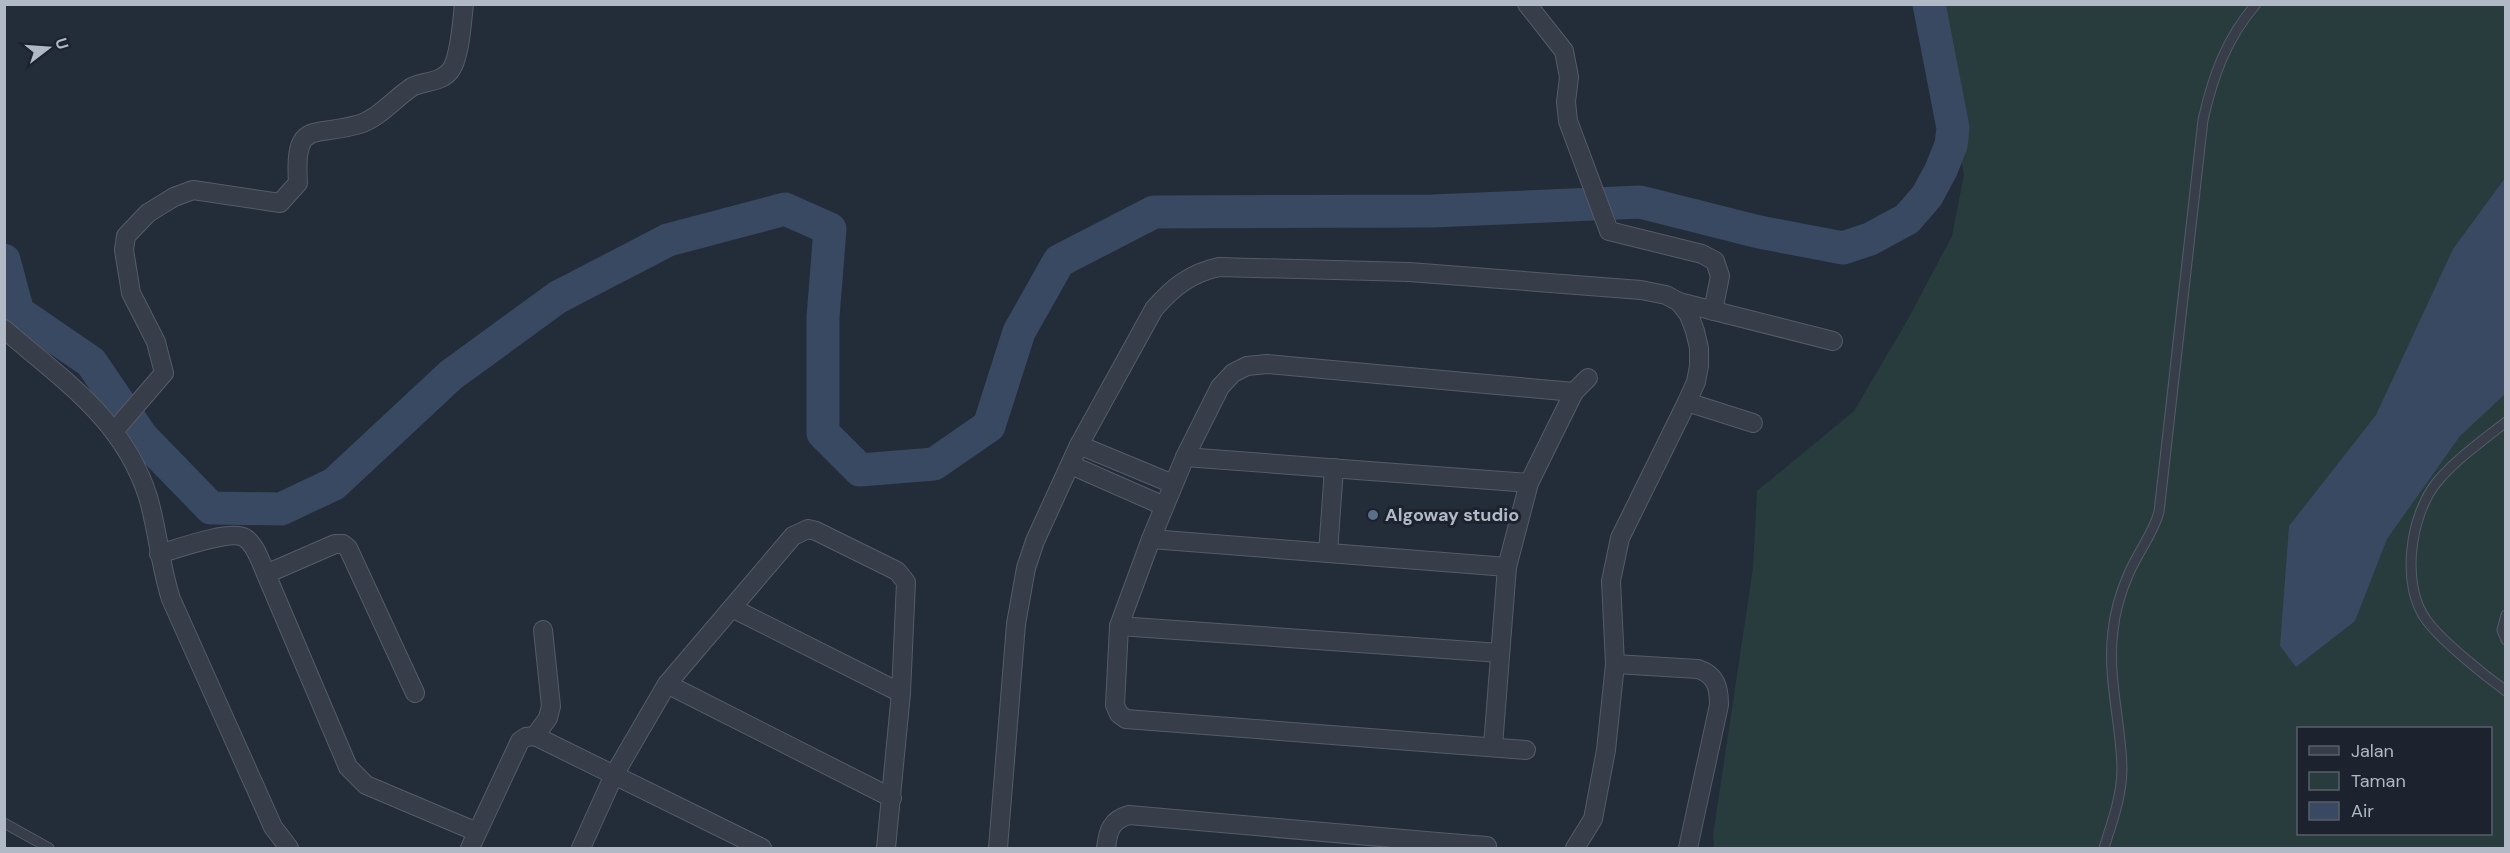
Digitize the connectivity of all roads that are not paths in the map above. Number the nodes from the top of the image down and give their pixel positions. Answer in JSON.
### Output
{"nodes":[{"id":1,"x":464,"y":4,"type":"edge"},
{"id":2,"x":1527,"y":4,"type":"edge"},
{"id":3,"x":2256,"y":4,"type":"edge"},
{"id":4,"x":1679,"y":302,"type":"junction"},
{"id":5,"x":1713,"y":311,"type":"junction"},
{"id":6,"x":4,"y":329,"type":"edge"},
{"id":7,"x":1833,"y":341,"type":"dead end"},
{"id":8,"x":1588,"y":378,"type":"dead end"},
{"id":9,"x":1574,"y":392,"type":"junction"},
{"id":10,"x":1687,"y":402,"type":"junction"},
{"id":11,"x":2505,"y":422,"type":"edge"},
{"id":12,"x":1753,"y":423,"type":"dead end"},
{"id":13,"x":119,"y":425,"type":"junction"},
{"id":14,"x":1079,"y":445,"type":"junction"},
{"id":15,"x":1185,"y":456,"type":"junction"},
{"id":16,"x":1071,"y":465,"type":"junction"},
{"id":17,"x":1334,"y":468,"type":"junction"},
{"id":18,"x":1529,"y":483,"type":"junction"},
{"id":19,"x":1173,"y":484,"type":"junction"},
{"id":20,"x":1164,"y":506,"type":"junction"},
{"id":21,"x":1150,"y":539,"type":"junction"},
{"id":22,"x":1328,"y":553,"type":"junction"},
{"id":23,"x":159,"y":554,"type":"junction"},
{"id":24,"x":1507,"y":567,"type":"junction"},
{"id":25,"x":266,"y":574,"type":"junction"},
{"id":26,"x":732,"y":608,"type":"junction"},
{"id":27,"x":2505,"y":615,"type":"edge"},
{"id":28,"x":1119,"y":626,"type":"junction"},
{"id":29,"x":543,"y":630,"type":"dead end"},
{"id":30,"x":2505,"y":640,"type":"edge"},
{"id":31,"x":1500,"y":653,"type":"junction"},
{"id":32,"x":1615,"y":664,"type":"junction"},
{"id":33,"x":667,"y":684,"type":"junction"},
{"id":34,"x":2505,"y":691,"type":"edge"},
{"id":35,"x":415,"y":693,"type":"dead end"},
{"id":36,"x":901,"y":693,"type":"junction"},
{"id":37,"x":536,"y":736,"type":"junction"},
{"id":38,"x":1493,"y":746,"type":"junction"},
{"id":39,"x":1526,"y":750,"type":"dead end"},
{"id":40,"x":614,"y":775,"type":"junction"},
{"id":41,"x":892,"y":798,"type":"junction"},
{"id":42,"x":4,"y":823,"type":"edge"},
{"id":43,"x":474,"y":840,"type":"edge"},
{"id":44,"x":1448,"y":846,"type":"edge"},
{"id":45,"x":1487,"y":846,"type":"dead end"},
{"id":46,"x":49,"y":849,"type":"edge"},
{"id":47,"x":289,"y":849,"type":"edge"},
{"id":48,"x":581,"y":849,"type":"edge"},
{"id":49,"x":762,"y":849,"type":"edge"},
{"id":50,"x":886,"y":849,"type":"edge"},
{"id":51,"x":998,"y":849,"type":"edge"},
{"id":52,"x":1107,"y":849,"type":"edge"},
{"id":53,"x":1575,"y":849,"type":"edge"},
{"id":54,"x":1689,"y":849,"type":"edge"},
{"id":55,"x":2104,"y":849,"type":"edge"}],
"edges":[{"from":1,"to":13,"type":"street"},
{"from":2,"to":5,"type":"street"},
{"from":3,"to":55,"type":"lane"},
{"from":4,"to":5,"type":"street"},
{"from":4,"to":10,"type":"street"},
{"from":4,"to":14,"type":"street"},
{"from":5,"to":7,"type":"street"},
{"from":6,"to":13,"type":"street"},
{"from":8,"to":9,"type":"street"},
{"from":9,"to":15,"type":"street"},
{"from":9,"to":18,"type":"street"},
{"from":10,"to":12,"type":"street"},
{"from":10,"to":32,"type":"street"},
{"from":11,"to":34,"type":"lane"},
{"from":13,"to":23,"type":"street"},
{"from":14,"to":16,"type":"street"},
{"from":14,"to":19,"type":"street"},
{"from":15,"to":17,"type":"street"},
{"from":15,"to":19,"type":"street"},
{"from":16,"to":20,"type":"street"},
{"from":16,"to":51,"type":"street"},
{"from":17,"to":18,"type":"street"},
{"from":17,"to":22,"type":"street"},
{"from":18,"to":24,"type":"street"},
{"from":19,"to":20,"type":"street"},
{"from":20,"to":21,"type":"street"},
{"from":21,"to":22,"type":"street"},
{"from":21,"to":28,"type":"street"},
{"from":22,"to":24,"type":"street"},
{"from":23,"to":25,"type":"street"},
{"from":23,"to":47,"type":"street"},
{"from":24,"to":31,"type":"street"},
{"from":25,"to":35,"type":"street"},
{"from":25,"to":43,"type":"street"},
{"from":26,"to":33,"type":"street"},
{"from":26,"to":36,"type":"street"},
{"from":26,"to":36,"type":"street"},
{"from":27,"to":30,"type":"lane"},
{"from":28,"to":31,"type":"street"},
{"from":28,"to":38,"type":"street"},
{"from":29,"to":37,"type":"street"},
{"from":31,"to":38,"type":"street"},
{"from":32,"to":53,"type":"street"},
{"from":32,"to":54,"type":"street"},
{"from":33,"to":40,"type":"street"},
{"from":33,"to":41,"type":"street"},
{"from":36,"to":41,"type":"street"},
{"from":37,"to":40,"type":"street"},
{"from":37,"to":43,"type":"street"},
{"from":38,"to":39,"type":"street"},
{"from":40,"to":48,"type":"street"},
{"from":40,"to":49,"type":"street"},
{"from":41,"to":50,"type":"street"},
{"from":42,"to":46,"type":"lane"},
{"from":44,"to":45,"type":"street"},
{"from":44,"to":52,"type":"street"}]}
